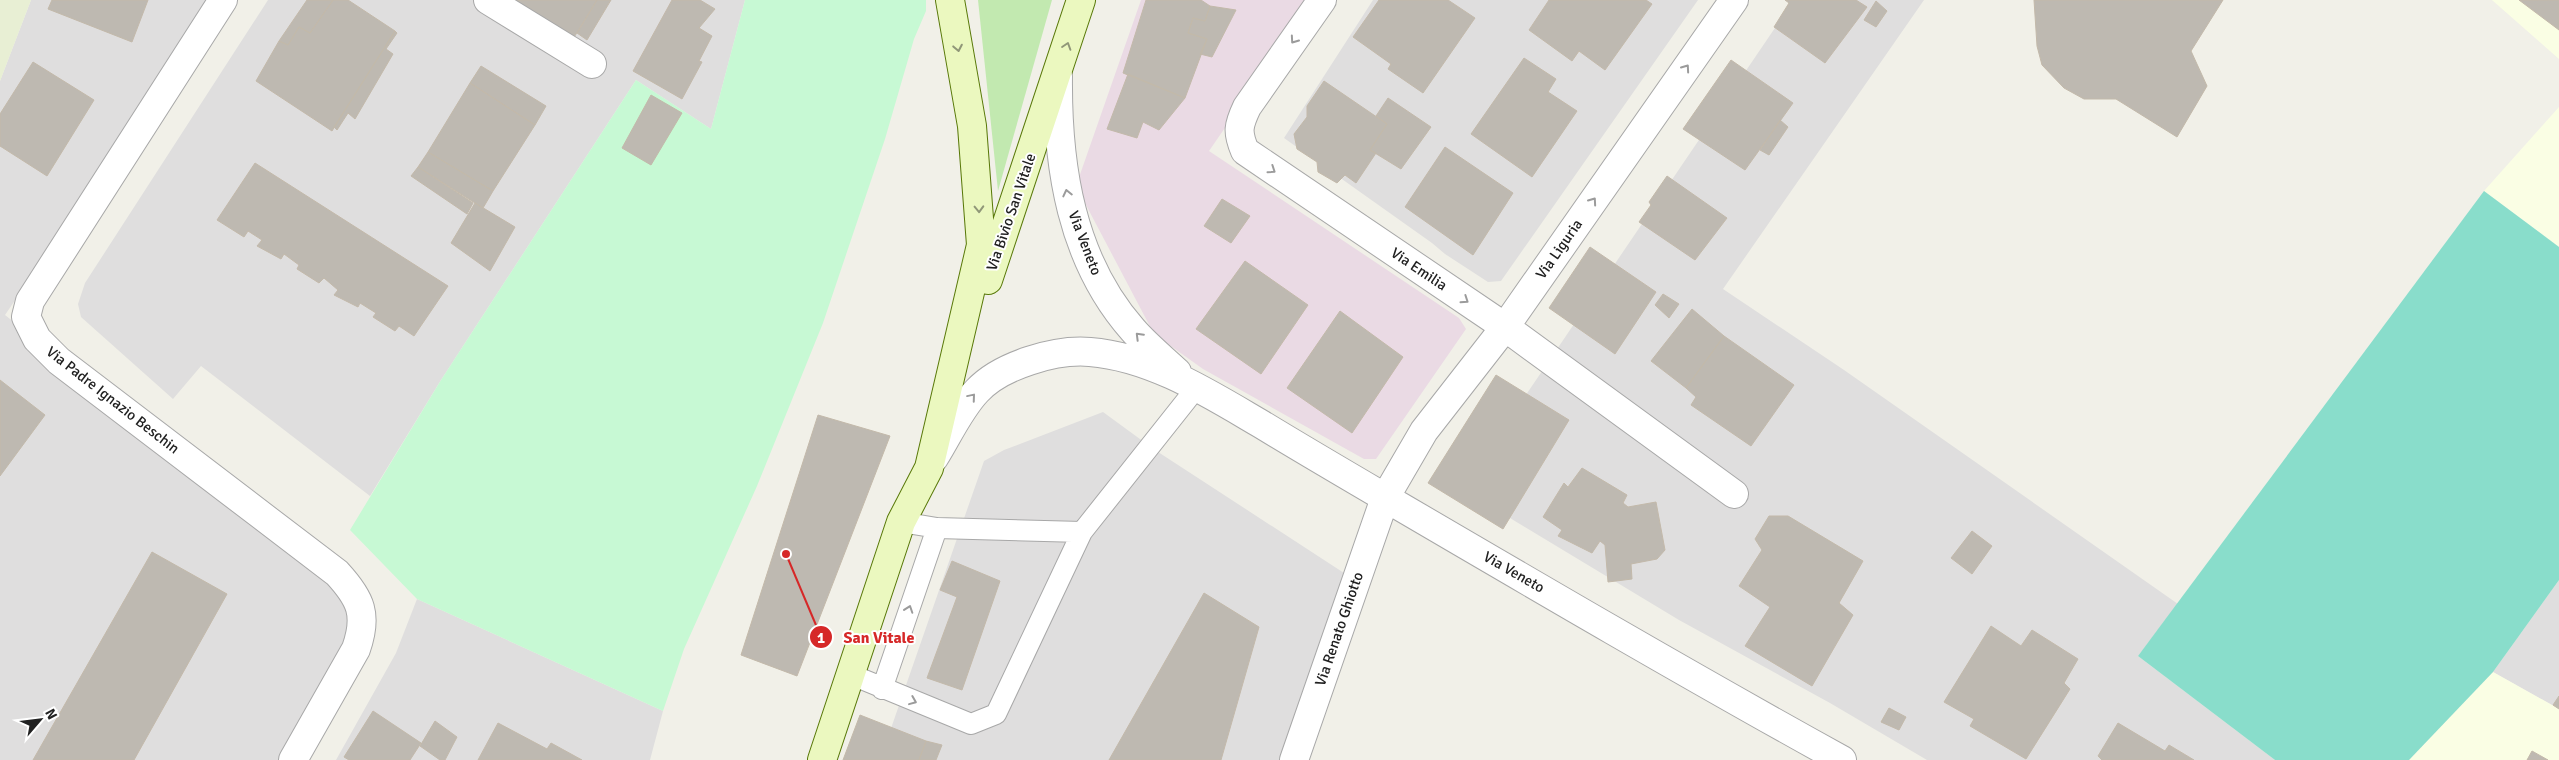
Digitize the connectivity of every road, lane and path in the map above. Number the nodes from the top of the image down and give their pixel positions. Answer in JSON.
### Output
{"nodes":[{"id":1,"x":223,"y":0,"type":"edge"},
{"id":2,"x":488,"y":0,"type":"edge"},
{"id":3,"x":950,"y":0,"type":"edge"},
{"id":4,"x":1081,"y":0,"type":"edge"},
{"id":5,"x":1322,"y":0,"type":"edge"},
{"id":6,"x":1734,"y":0,"type":"edge"},
{"id":7,"x":592,"y":64,"type":"dead end"},
{"id":8,"x":1058,"y":72,"type":"junction"},
{"id":9,"x":1505,"y":327,"type":"junction"},
{"id":10,"x":1192,"y":384,"type":"junction"},
{"id":11,"x":939,"y":424,"type":"junction"},
{"id":12,"x":929,"y":468,"type":"junction"},
{"id":13,"x":1734,"y":494,"type":"dead end"},
{"id":14,"x":1385,"y":498,"type":"junction"},
{"id":15,"x":901,"y":522,"type":"junction"},
{"id":16,"x":936,"y":528,"type":"junction"},
{"id":17,"x":1082,"y":532,"type":"junction"},
{"id":18,"x":852,"y":675,"type":"junction"},
{"id":19,"x":882,"y":689,"type":"junction"},
{"id":20,"x":293,"y":760,"type":"edge"},
{"id":21,"x":822,"y":760,"type":"edge"},
{"id":22,"x":1294,"y":760,"type":"edge"},
{"id":23,"x":1842,"y":760,"type":"edge"}],
"edges":[{"from":1,"to":20,"type":"street","name":"Via Padre Ignazio Beschin"},
{"from":2,"to":7,"type":"street"},
{"from":3,"to":11,"type":"main road","name":"Via Bivio San Vitale","one_way":true},
{"from":8,"to":4,"type":"main road","name":"Via Bivio San Vitale","one_way":true},
{"from":5,"to":9,"type":"street","name":"Via Emilia","one_way":true},
{"from":9,"to":6,"type":"street","name":"Via Liguria","one_way":true},
{"from":10,"to":8,"type":"street","name":"Via Veneto","one_way":true},
{"from":8,"to":11,"type":"main road","name":"Via Bivio San Vitale"},
{"from":9,"to":13,"type":"street","name":"Via Emilia"},
{"from":9,"to":14,"type":"street","name":"Via Liguria"},
{"from":12,"to":10,"type":"street","name":"Via Veneto","one_way":true},
{"from":10,"to":14,"type":"street","name":"Via Veneto"},
{"from":10,"to":17,"type":"lane"},
{"from":11,"to":12,"type":"main road","name":"Via Bivio San Vitale"},
{"from":12,"to":15,"type":"main road","name":"Via Bivio San Vitale"},
{"from":14,"to":22,"type":"street","name":"Via Renato Ghiotto"},
{"from":14,"to":23,"type":"street","name":"Via Veneto"},
{"from":15,"to":16,"type":"lane"},
{"from":15,"to":18,"type":"main road","name":"Via Bivio San Vitale"},
{"from":16,"to":17,"type":"lane"},
{"from":19,"to":16,"type":"lane","one_way":true},
{"from":19,"to":17,"type":"lane","one_way":true},
{"from":18,"to":19,"type":"lane"},
{"from":18,"to":21,"type":"main road","name":"Via Bivio San Vitale"}]}
